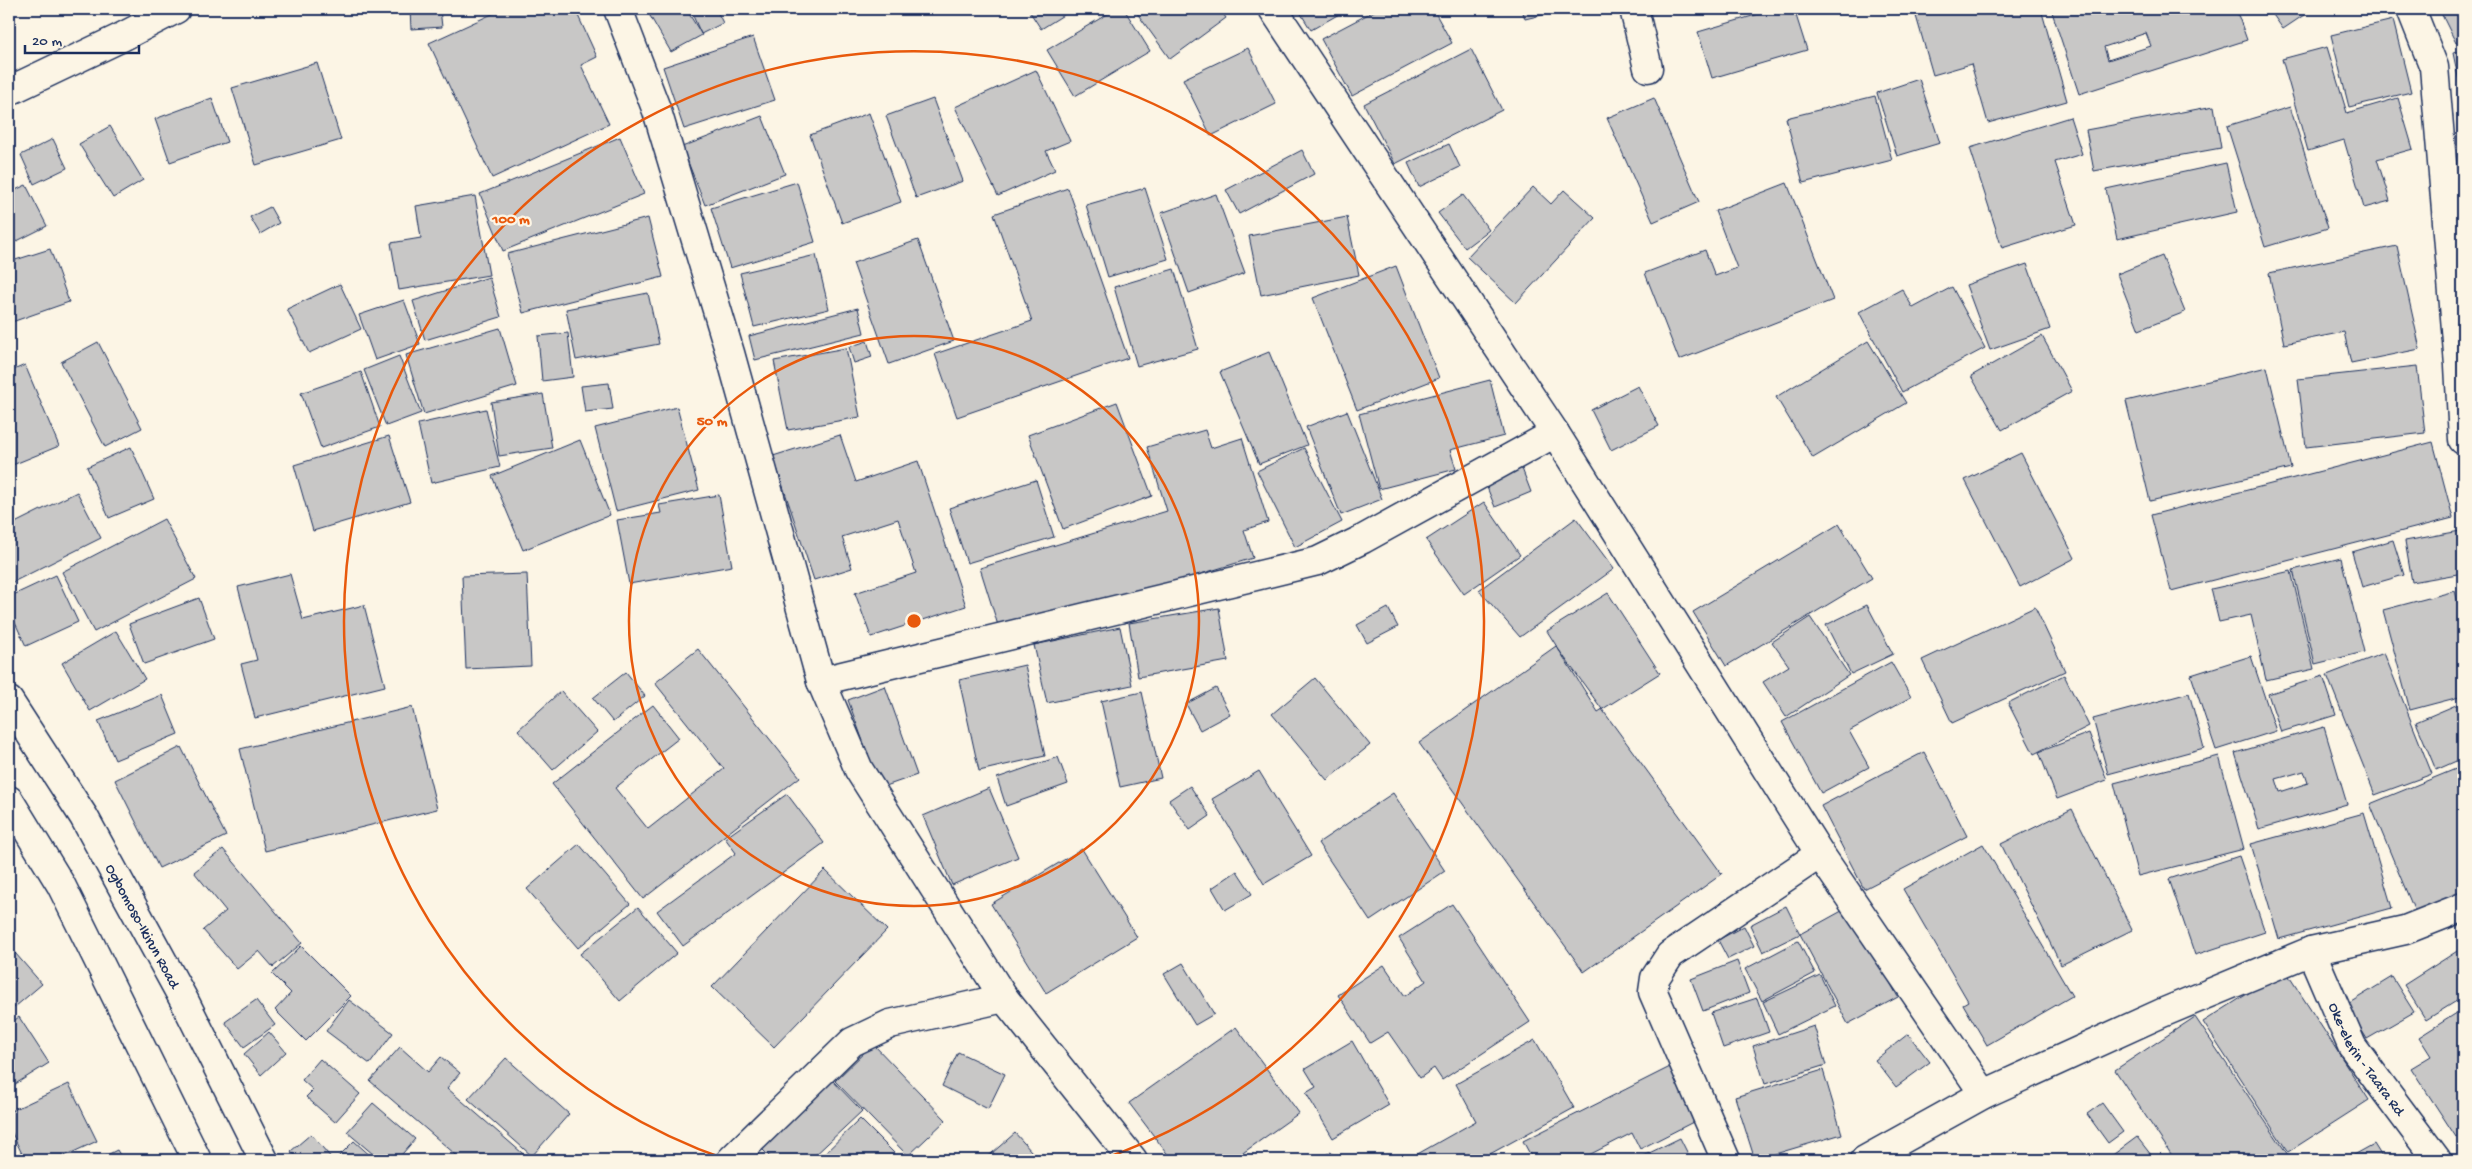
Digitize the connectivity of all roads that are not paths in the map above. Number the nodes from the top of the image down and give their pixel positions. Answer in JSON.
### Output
{"nodes":[{"id":1,"x":176,"y":9,"type":"edge"},
{"id":2,"x":618,"y":9,"type":"edge"},
{"id":3,"x":1273,"y":9,"type":"edge"},
{"id":4,"x":1634,"y":9,"type":"edge"},
{"id":5,"x":2411,"y":9,"type":"edge"},
{"id":6,"x":1648,"y":68,"type":"dead end"},
{"id":7,"x":9,"y":91,"type":"edge"},
{"id":8,"x":1555,"y":433,"type":"junction"},
{"id":9,"x":2463,"y":440,"type":"edge"},
{"id":10,"x":821,"y":681,"type":"junction"},
{"id":11,"x":9,"y":702,"type":"edge"},
{"id":12,"x":9,"y":800,"type":"edge"},
{"id":13,"x":1820,"y":854,"type":"junction"},
{"id":14,"x":2463,"y":907,"type":"edge"},
{"id":15,"x":2311,"y":951,"type":"junction"},
{"id":16,"x":1004,"y":998,"type":"junction"},
{"id":17,"x":1984,"y":1094,"type":"junction"},
{"id":18,"x":197,"y":1160,"type":"edge"},
{"id":19,"x":264,"y":1160,"type":"edge"},
{"id":20,"x":732,"y":1160,"type":"edge"},
{"id":21,"x":1132,"y":1160,"type":"edge"},
{"id":22,"x":1726,"y":1160,"type":"edge"},
{"id":23,"x":1865,"y":1160,"type":"edge"},
{"id":24,"x":2437,"y":1160,"type":"edge"}],
"edges":[{"from":1,"to":7,"type":"main road"},
{"from":2,"to":10,"type":"main road"},
{"from":3,"to":8,"type":"main road"},
{"from":4,"to":6,"type":"main road"},
{"from":5,"to":9,"type":"main road"},
{"from":8,"to":10,"type":"main road"},
{"from":8,"to":13,"type":"main road"},
{"from":10,"to":16,"type":"main road"},
{"from":11,"to":19,"type":"main road","name":"Ogbomoso-Ikirun Road"},
{"from":12,"to":18,"type":"main road"},
{"from":13,"to":17,"type":"main road"},
{"from":13,"to":22,"type":"main road"},
{"from":14,"to":15,"type":"main road"},
{"from":15,"to":17,"type":"main road"},
{"from":15,"to":24,"type":"main road","name":"Oke-elerin - Taara Rd"},
{"from":16,"to":20,"type":"main road"},
{"from":16,"to":21,"type":"main road"},
{"from":17,"to":23,"type":"main road"}]}
